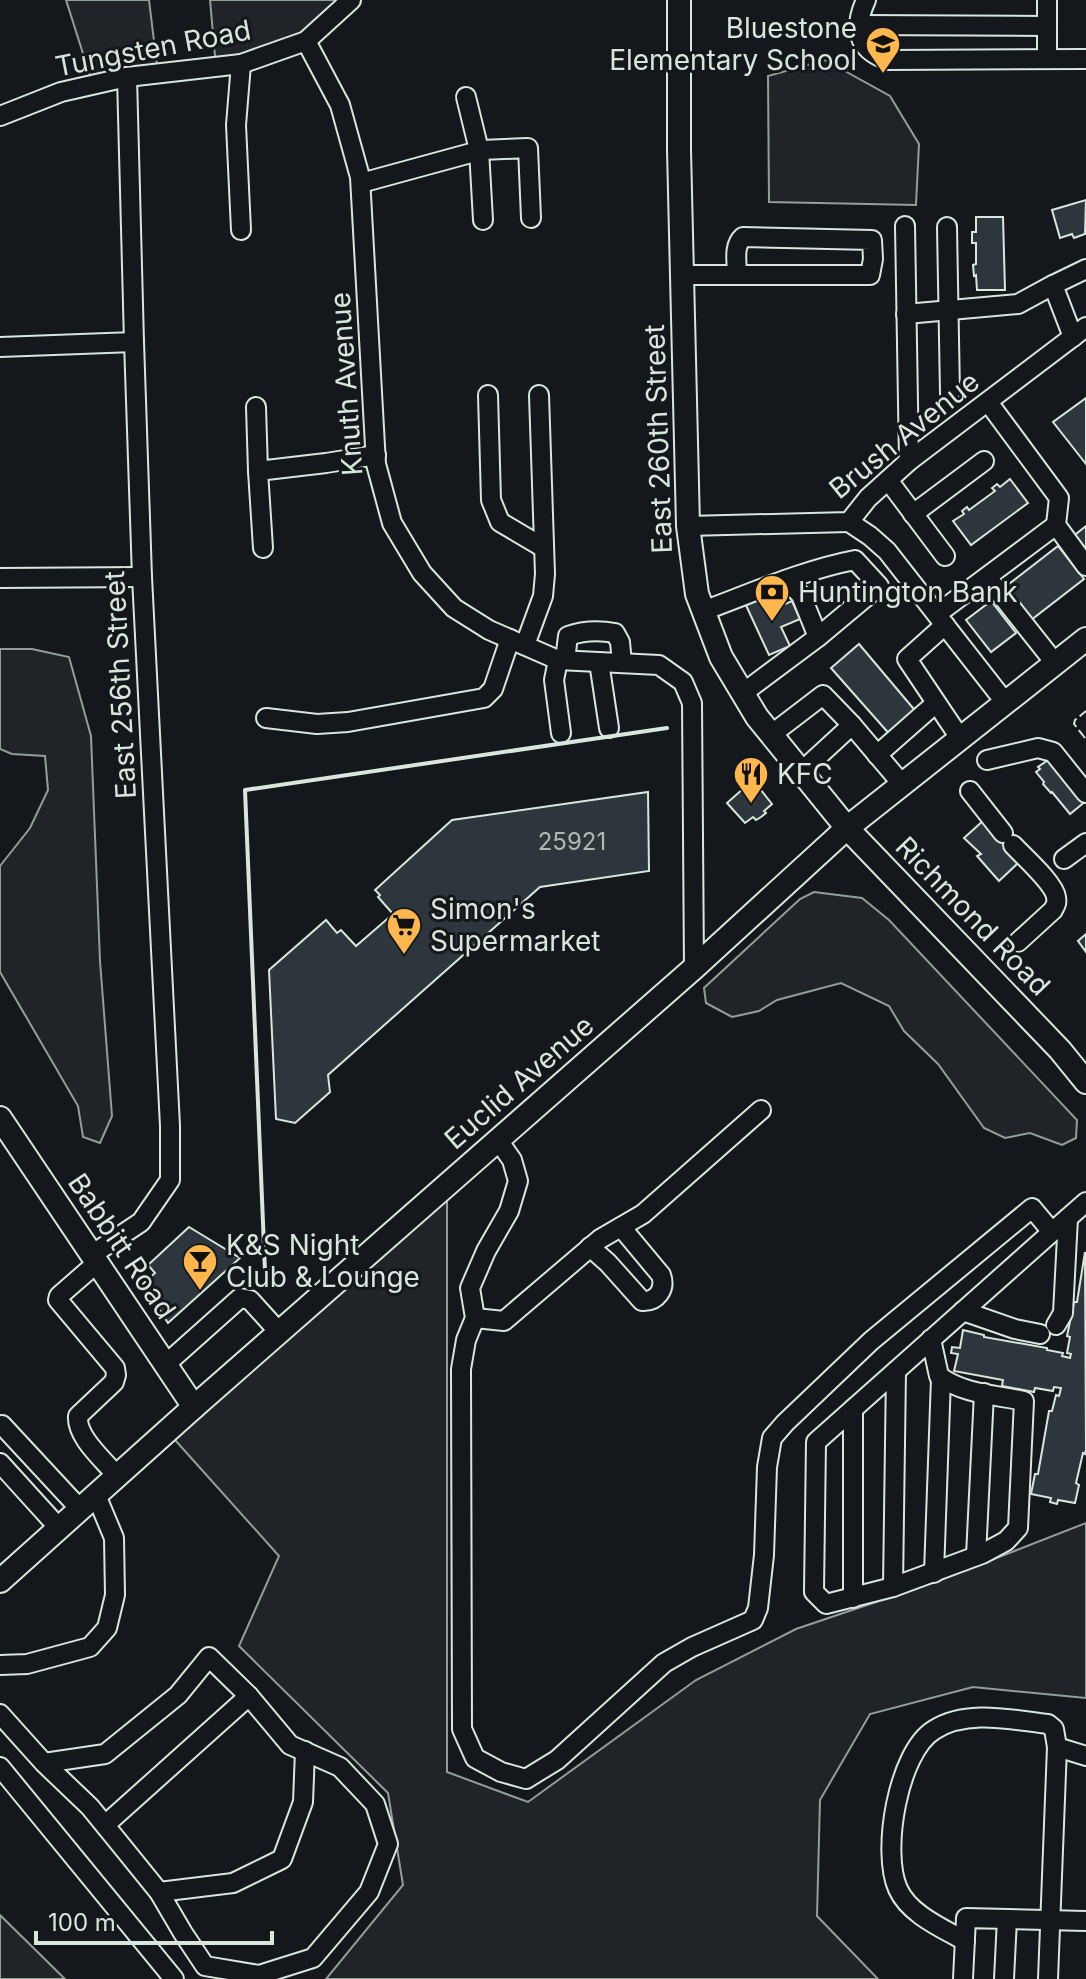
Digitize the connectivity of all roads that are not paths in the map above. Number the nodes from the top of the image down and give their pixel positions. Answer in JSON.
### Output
{"nodes":[{"id":1,"x":351,"y":0,"type":"edge"},
{"id":2,"x":679,"y":0,"type":"edge"},
{"id":3,"x":866,"y":0,"type":"edge"},
{"id":4,"x":1047,"y":0,"type":"edge"},
{"id":5,"x":859,"y":25,"type":"junction"},
{"id":6,"x":1047,"y":26,"type":"junction"},
{"id":7,"x":306,"y":41,"type":"junction"},
{"id":8,"x":1047,"y":59,"type":"junction"},
{"id":9,"x":1086,"y":59,"type":"edge"},
{"id":10,"x":241,"y":64,"type":"junction"},
{"id":11,"x":127,"y":77,"type":"junction"},
{"id":12,"x":466,"y":97,"type":"dead end"},
{"id":13,"x":0,"y":116,"type":"edge"},
{"id":14,"x":479,"y":150,"type":"junction"},
{"id":15,"x":361,"y":183,"type":"junction"},
{"id":16,"x":531,"y":218,"type":"dead end"},
{"id":17,"x":483,"y":220,"type":"dead end"},
{"id":18,"x":947,"y":227,"type":"dead end"},
{"id":19,"x":241,"y":230,"type":"dead end"},
{"id":20,"x":872,"y":240,"type":"junction"},
{"id":21,"x":1086,"y":269,"type":"edge"},
{"id":22,"x":682,"y":275,"type":"junction"},
{"id":23,"x":737,"y":275,"type":"junction"},
{"id":24,"x":1053,"y":285,"type":"junction"},
{"id":25,"x":948,"y":309,"type":"junction"},
{"id":26,"x":906,"y":314,"type":"junction"},
{"id":27,"x":1079,"y":332,"type":"edge"},
{"id":28,"x":134,"y":342,"type":"junction"},
{"id":29,"x":0,"y":347,"type":"edge"},
{"id":30,"x":950,"y":393,"type":"dead end"},
{"id":31,"x":488,"y":395,"type":"dead end"},
{"id":32,"x":539,"y":395,"type":"dead end"},
{"id":33,"x":988,"y":402,"type":"junction"},
{"id":34,"x":256,"y":407,"type":"dead end"},
{"id":35,"x":376,"y":455,"type":"junction"},
{"id":36,"x":909,"y":461,"type":"junction"},
{"id":37,"x":984,"y":461,"type":"dead end"},
{"id":38,"x":258,"y":471,"type":"junction"},
{"id":39,"x":888,"y":480,"type":"junction"},
{"id":40,"x":913,"y":514,"type":"junction"},
{"id":41,"x":849,"y":522,"type":"junction"},
{"id":42,"x":1056,"y":525,"type":"junction"},
{"id":43,"x":688,"y":526,"type":"junction"},
{"id":44,"x":870,"y":536,"type":"junction"},
{"id":45,"x":263,"y":548,"type":"dead end"},
{"id":46,"x":544,"y":548,"type":"junction"},
{"id":47,"x":945,"y":556,"type":"dead end"},
{"id":48,"x":855,"y":560,"type":"junction"},
{"id":49,"x":1086,"y":566,"type":"edge"},
{"id":50,"x":901,"y":568,"type":"junction"},
{"id":51,"x":142,"y":577,"type":"junction"},
{"id":52,"x":987,"y":577,"type":"junction"},
{"id":53,"x":0,"y":578,"type":"edge"},
{"id":54,"x":786,"y":580,"type":"junction"},
{"id":55,"x":879,"y":586,"type":"junction"},
{"id":56,"x":703,"y":611,"type":"junction"},
{"id":57,"x":941,"y":620,"type":"junction"},
{"id":58,"x":818,"y":637,"type":"junction"},
{"id":59,"x":1086,"y":639,"type":"edge"},
{"id":60,"x":517,"y":642,"type":"junction"},
{"id":61,"x":562,"y":660,"type":"junction"},
{"id":62,"x":599,"y":662,"type":"junction"},
{"id":63,"x":622,"y":663,"type":"junction"},
{"id":64,"x":1055,"y":663,"type":"junction"},
{"id":65,"x":743,"y":693,"type":"junction"},
{"id":66,"x":1005,"y":702,"type":"junction"},
{"id":67,"x":936,"y":703,"type":"junction"},
{"id":68,"x":266,"y":718,"type":"dead end"},
{"id":69,"x":852,"y":725,"type":"junction"},
{"id":70,"x":609,"y":728,"type":"dead end"},
{"id":71,"x":561,"y":733,"type":"dead end"},
{"id":72,"x":772,"y":734,"type":"junction"},
{"id":73,"x":960,"y":738,"type":"junction"},
{"id":74,"x":877,"y":755,"type":"junction"},
{"id":75,"x":987,"y":760,"type":"dead end"},
{"id":76,"x":802,"y":771,"type":"junction"},
{"id":77,"x":902,"y":784,"type":"junction"},
{"id":78,"x":970,"y":791,"type":"dead end"},
{"id":79,"x":1086,"y":793,"type":"edge"},
{"id":80,"x":847,"y":828,"type":"junction"},
{"id":81,"x":1086,"y":843,"type":"edge"},
{"id":82,"x":1064,"y":859,"type":"dead end"},
{"id":83,"x":1018,"y":942,"type":"dead end"},
{"id":84,"x":694,"y":968,"type":"junction"},
{"id":85,"x":1086,"y":1082,"type":"edge"},
{"id":86,"x":761,"y":1110,"type":"dead end"},
{"id":87,"x":0,"y":1118,"type":"edge"},
{"id":88,"x":498,"y":1140,"type":"junction"},
{"id":89,"x":1086,"y":1202,"type":"edge"},
{"id":90,"x":1068,"y":1218,"type":"junction"},
{"id":91,"x":621,"y":1227,"type":"junction"},
{"id":92,"x":1052,"y":1232,"type":"junction"},
{"id":93,"x":590,"y":1247,"type":"junction"},
{"id":94,"x":95,"y":1258,"type":"junction"},
{"id":95,"x":963,"y":1311,"type":"junction"},
{"id":96,"x":475,"y":1318,"type":"junction"},
{"id":97,"x":279,"y":1332,"type":"junction"},
{"id":98,"x":931,"y":1339,"type":"junction"},
{"id":99,"x":166,"y":1364,"type":"junction"},
{"id":100,"x":896,"y":1371,"type":"junction"},
{"id":101,"x":941,"y":1378,"type":"junction"},
{"id":102,"x":984,"y":1393,"type":"junction"},
{"id":103,"x":194,"y":1407,"type":"junction"},
{"id":104,"x":853,"y":1409,"type":"junction"},
{"id":105,"x":2,"y":1425,"type":"dead end"},
{"id":106,"x":0,"y":1463,"type":"edge"},
{"id":107,"x":117,"y":1476,"type":"junction"},
{"id":108,"x":88,"y":1502,"type":"junction"},
{"id":109,"x":59,"y":1528,"type":"junction"},
{"id":110,"x":976,"y":1556,"type":"junction"},
{"id":111,"x":934,"y":1573,"type":"junction"},
{"id":112,"x":0,"y":1581,"type":"edge"},
{"id":113,"x":893,"y":1587,"type":"junction"},
{"id":114,"x":853,"y":1598,"type":"junction"},
{"id":115,"x":0,"y":1665,"type":"edge"},
{"id":116,"x":249,"y":1696,"type":"junction"},
{"id":117,"x":0,"y":1714,"type":"edge"},
{"id":118,"x":1057,"y":1747,"type":"junction"},
{"id":119,"x":305,"y":1751,"type":"junction"},
{"id":120,"x":1086,"y":1756,"type":"edge"},
{"id":121,"x":44,"y":1763,"type":"junction"},
{"id":122,"x":0,"y":1767,"type":"edge"},
{"id":123,"x":105,"y":1825,"type":"junction"},
{"id":124,"x":159,"y":1892,"type":"junction"},
{"id":125,"x":1007,"y":1919,"type":"junction"},
{"id":126,"x":1050,"y":1920,"type":"junction"},
{"id":127,"x":1086,"y":1921,"type":"edge"},
{"id":128,"x":965,"y":1941,"type":"junction"},
{"id":129,"x":173,"y":1979,"type":"edge"},
{"id":130,"x":963,"y":1979,"type":"edge"},
{"id":131,"x":1004,"y":1979,"type":"edge"},
{"id":132,"x":1048,"y":1979,"type":"edge"}],
"edges":[{"from":1,"to":7,"type":"street","name":"Tungsten Road"},
{"from":2,"to":22,"type":"main road","name":"East 260th Street"},
{"from":3,"to":5,"type":"street"},
{"from":4,"to":6,"type":"street"},
{"from":5,"to":6,"type":"street"},
{"from":5,"to":8,"type":"street"},
{"from":6,"to":8,"type":"street"},
{"from":7,"to":10,"type":"street","name":"Tungsten Road"},
{"from":7,"to":15,"type":"street","name":"Knuth Avenue"},
{"from":8,"to":9,"type":"street"},
{"from":10,"to":11,"type":"street","name":"Tungsten Road"},
{"from":10,"to":19,"type":"street"},
{"from":11,"to":13,"type":"street","name":"Tungsten Road"},
{"from":11,"to":28,"type":"street","name":"East 256th Street"},
{"from":12,"to":14,"type":"street"},
{"from":14,"to":15,"type":"street"},
{"from":14,"to":16,"type":"street"},
{"from":14,"to":17,"type":"street"},
{"from":15,"to":35,"type":"street","name":"Knuth Avenue"},
{"from":18,"to":25,"type":"street"},
{"from":20,"to":23,"type":"street"},
{"from":20,"to":23,"type":"street"},
{"from":20,"to":26,"type":"street"},
{"from":21,"to":24,"type":"street"},
{"from":22,"to":23,"type":"street"},
{"from":22,"to":43,"type":"main road","name":"East 260th Street"},
{"from":24,"to":25,"type":"street"},
{"from":24,"to":27,"type":"street"},
{"from":25,"to":26,"type":"street"},
{"from":25,"to":30,"type":"street"},
{"from":26,"to":36,"type":"street"},
{"from":27,"to":33,"type":"street","name":"Brush Avenue"},
{"from":28,"to":29,"type":"street"},
{"from":28,"to":51,"type":"street","name":"East 256th Street"},
{"from":31,"to":46,"type":"street"},
{"from":32,"to":46,"type":"street"},
{"from":33,"to":36,"type":"street","name":"Brush Avenue"},
{"from":33,"to":42,"type":"street"},
{"from":34,"to":38,"type":"street"},
{"from":35,"to":38,"type":"street"},
{"from":35,"to":60,"type":"street","name":"Knuth Avenue"},
{"from":36,"to":39,"type":"street","name":"Brush Avenue"},
{"from":37,"to":40,"type":"street"},
{"from":38,"to":45,"type":"street"},
{"from":39,"to":40,"type":"street"},
{"from":39,"to":41,"type":"street","name":"Brush Avenue"},
{"from":40,"to":47,"type":"street"},
{"from":41,"to":43,"type":"street","name":"Brush Avenue"},
{"from":41,"to":44,"type":"street"},
{"from":42,"to":49,"type":"street"},
{"from":42,"to":52,"type":"street"},
{"from":43,"to":56,"type":"main road","name":"East 260th Street"},
{"from":44,"to":48,"type":"street"},
{"from":44,"to":50,"type":"street"},
{"from":46,"to":60,"type":"street"},
{"from":48,"to":54,"type":"street"},
{"from":48,"to":55,"type":"street"},
{"from":50,"to":55,"type":"street"},
{"from":50,"to":57,"type":"street"},
{"from":51,"to":53,"type":"street"},
{"from":51,"to":94,"type":"street","name":"East 256th Street"},
{"from":52,"to":57,"type":"street"},
{"from":52,"to":64,"type":"street"},
{"from":54,"to":56,"type":"street"},
{"from":54,"to":58,"type":"street"},
{"from":55,"to":58,"type":"street"},
{"from":56,"to":65,"type":"main road","name":"East 260th Street"},
{"from":57,"to":66,"type":"street"},
{"from":57,"to":67,"type":"street"},
{"from":58,"to":65,"type":"street"},
{"from":59,"to":64,"type":"main road","name":"Euclid Avenue"},
{"from":60,"to":61,"type":"street","name":"Knuth Avenue"},
{"from":60,"to":68,"type":"street"},
{"from":61,"to":62,"type":"street","name":"Knuth Avenue"},
{"from":61,"to":63,"type":"street"},
{"from":61,"to":71,"type":"street"},
{"from":62,"to":63,"type":"street","name":"Knuth Avenue"},
{"from":62,"to":70,"type":"street"},
{"from":63,"to":84,"type":"street","name":"Knuth Avenue"},
{"from":64,"to":66,"type":"main road","name":"Euclid Avenue"},
{"from":65,"to":72,"type":"main road","name":"East 260th Street"},
{"from":66,"to":73,"type":"main road","name":"Euclid Avenue"},
{"from":67,"to":73,"type":"street"},
{"from":67,"to":74,"type":"street"},
{"from":69,"to":72,"type":"street"},
{"from":69,"to":74,"type":"street"},
{"from":69,"to":76,"type":"street"},
{"from":72,"to":76,"type":"main road","name":"East 260th Street"},
{"from":73,"to":77,"type":"main road","name":"Euclid Avenue"},
{"from":74,"to":77,"type":"street"},
{"from":75,"to":79,"type":"street"},
{"from":76,"to":80,"type":"main road","name":"East 260th Street"},
{"from":77,"to":80,"type":"main road","name":"Euclid Avenue"},
{"from":78,"to":83,"type":"street"},
{"from":80,"to":84,"type":"main road","name":"Euclid Avenue"},
{"from":80,"to":85,"type":"main road","name":"Richmond Road"},
{"from":81,"to":82,"type":"street"},
{"from":84,"to":88,"type":"main road","name":"Euclid Avenue"},
{"from":86,"to":91,"type":"street"},
{"from":87,"to":94,"type":"main road","name":"Babbitt Road"},
{"from":88,"to":96,"type":"street"},
{"from":88,"to":97,"type":"main road","name":"Euclid Avenue"},
{"from":89,"to":90,"type":"street"},
{"from":90,"to":92,"type":"street"},
{"from":90,"to":95,"type":"street"},
{"from":91,"to":93,"type":"street"},
{"from":91,"to":93,"type":"street"},
{"from":92,"to":95,"type":"street"},
{"from":92,"to":96,"type":"street"},
{"from":93,"to":96,"type":"street"},
{"from":94,"to":99,"type":"main road","name":"Babbitt Road"},
{"from":94,"to":107,"type":"street","name":"East 256th Street"},
{"from":95,"to":98,"type":"street"},
{"from":97,"to":99,"type":"street"},
{"from":97,"to":103,"type":"main road","name":"Euclid Avenue"},
{"from":98,"to":100,"type":"street"},
{"from":98,"to":101,"type":"street"},
{"from":99,"to":103,"type":"main road","name":"Babbitt Road"},
{"from":100,"to":104,"type":"street"},
{"from":100,"to":113,"type":"street"},
{"from":101,"to":102,"type":"street"},
{"from":101,"to":111,"type":"street"},
{"from":102,"to":110,"type":"street"},
{"from":102,"to":110,"type":"street"},
{"from":103,"to":107,"type":"main road","name":"Euclid Avenue"},
{"from":104,"to":114,"type":"street"},
{"from":104,"to":114,"type":"street"},
{"from":105,"to":108,"type":"street"},
{"from":106,"to":109,"type":"street"},
{"from":107,"to":108,"type":"main road","name":"Euclid Avenue"},
{"from":108,"to":109,"type":"main road","name":"Euclid Avenue"},
{"from":108,"to":115,"type":"street"},
{"from":109,"to":112,"type":"main road","name":"Euclid Avenue"},
{"from":110,"to":111,"type":"street"},
{"from":111,"to":113,"type":"street"},
{"from":113,"to":114,"type":"street"},
{"from":116,"to":119,"type":"street"},
{"from":116,"to":121,"type":"street"},
{"from":116,"to":123,"type":"street"},
{"from":117,"to":121,"type":"street"},
{"from":118,"to":120,"type":"street"},
{"from":118,"to":126,"type":"street"},
{"from":118,"to":128,"type":"street"},
{"from":119,"to":124,"type":"street"},
{"from":119,"to":124,"type":"street"},
{"from":121,"to":123,"type":"street"},
{"from":122,"to":129,"type":"street"},
{"from":123,"to":124,"type":"street"},
{"from":125,"to":126,"type":"street"},
{"from":125,"to":128,"type":"street"},
{"from":125,"to":131,"type":"street"},
{"from":126,"to":127,"type":"street"},
{"from":126,"to":132,"type":"street"},
{"from":128,"to":130,"type":"street"}]}
